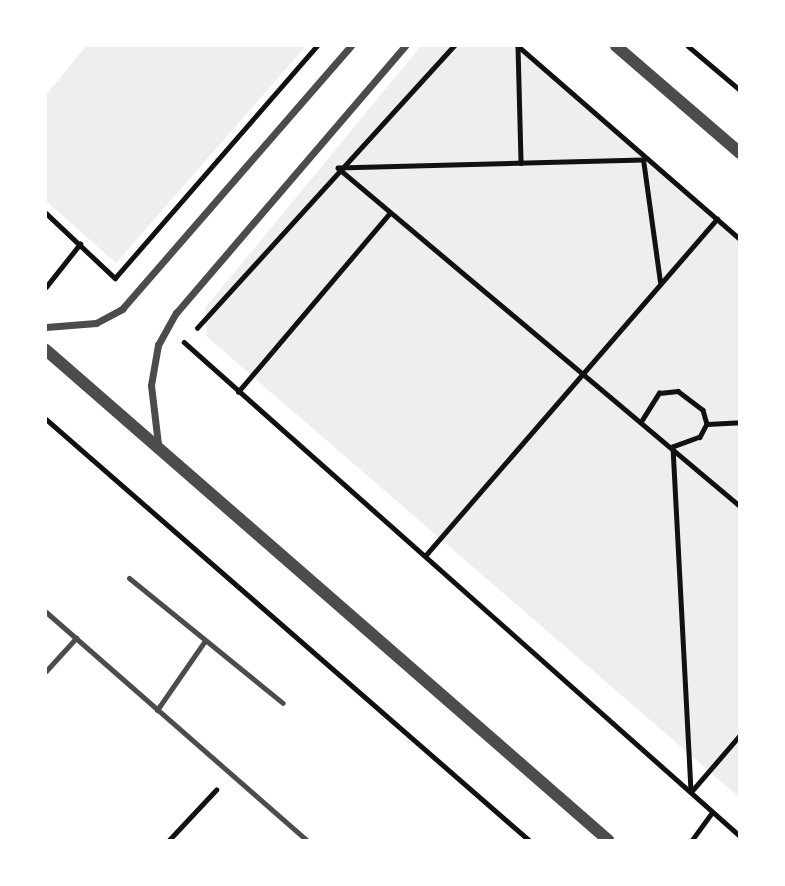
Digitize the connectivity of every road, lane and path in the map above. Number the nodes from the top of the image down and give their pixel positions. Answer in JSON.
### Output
{"nodes":[{"id":1,"x":317,"y":46,"type":"edge"},
{"id":2,"x":351,"y":46,"type":"edge"},
{"id":3,"x":405,"y":46,"type":"edge"},
{"id":4,"x":454,"y":46,"type":"edge"},
{"id":5,"x":518,"y":46,"type":"edge"},
{"id":6,"x":616,"y":46,"type":"edge"},
{"id":7,"x":688,"y":46,"type":"edge"},
{"id":8,"x":740,"y":90,"type":"edge"},
{"id":9,"x":740,"y":153,"type":"edge"},
{"id":10,"x":643,"y":160,"type":"junction"},
{"id":11,"x":521,"y":163,"type":"junction"},
{"id":12,"x":338,"y":168,"type":"junction"},
{"id":13,"x":46,"y":213,"type":"edge"},
{"id":14,"x":389,"y":214,"type":"junction"},
{"id":15,"x":717,"y":219,"type":"junction"},
{"id":16,"x":740,"y":239,"type":"edge"},
{"id":17,"x":80,"y":244,"type":"junction"},
{"id":18,"x":660,"y":282,"type":"junction"},
{"id":19,"x":46,"y":287,"type":"edge"},
{"id":20,"x":46,"y":327,"type":"edge"},
{"id":21,"x":46,"y":350,"type":"edge"},
{"id":22,"x":583,"y":372,"type":"junction"},
{"id":23,"x":238,"y":392,"type":"junction"},
{"id":24,"x":46,"y":419,"type":"edge"},
{"id":25,"x":642,"y":420,"type":"junction"},
{"id":26,"x":740,"y":422,"type":"edge"},
{"id":27,"x":707,"y":424,"type":"junction"},
{"id":28,"x":673,"y":447,"type":"junction"},
{"id":29,"x":159,"y":450,"type":"junction"},
{"id":30,"x":740,"y":506,"type":"edge"},
{"id":31,"x":425,"y":556,"type":"junction"},
{"id":32,"x":129,"y":578,"type":"dead end"},
{"id":33,"x":46,"y":612,"type":"edge"},
{"id":34,"x":76,"y":638,"type":"junction"},
{"id":35,"x":204,"y":642,"type":"junction"},
{"id":36,"x":46,"y":671,"type":"edge"},
{"id":37,"x":283,"y":703,"type":"dead end"},
{"id":38,"x":157,"y":710,"type":"junction"},
{"id":39,"x":740,"y":734,"type":"edge"},
{"id":40,"x":231,"y":774,"type":"junction"},
{"id":41,"x":691,"y":792,"type":"junction"},
{"id":42,"x":712,"y":812,"type":"junction"},
{"id":43,"x":740,"y":836,"type":"edge"},
{"id":44,"x":169,"y":841,"type":"edge"},
{"id":45,"x":306,"y":841,"type":"edge"},
{"id":46,"x":529,"y":841,"type":"edge"},
{"id":47,"x":608,"y":841,"type":"edge"},
{"id":48,"x":692,"y":841,"type":"edge"}],
"edges":[{"from":1,"to":17,"type":"path"},
{"from":2,"to":20,"type":"street"},
{"from":3,"to":29,"type":"street"},
{"from":4,"to":12,"type":"path"},
{"from":5,"to":10,"type":"path"},
{"from":5,"to":11,"type":"path"},
{"from":6,"to":9,"type":"street"},
{"from":7,"to":8,"type":"path"},
{"from":10,"to":11,"type":"path"},
{"from":10,"to":15,"type":"path"},
{"from":10,"to":18,"type":"path"},
{"from":11,"to":12,"type":"path"},
{"from":12,"to":14,"type":"path"},
{"from":12,"to":23,"type":"path"},
{"from":13,"to":17,"type":"path"},
{"from":14,"to":22,"type":"path"},
{"from":14,"to":23,"type":"path"},
{"from":15,"to":16,"type":"path"},
{"from":15,"to":18,"type":"path"},
{"from":17,"to":19,"type":"path"},
{"from":18,"to":22,"type":"path"},
{"from":21,"to":29,"type":"street"},
{"from":22,"to":25,"type":"path"},
{"from":22,"to":31,"type":"path"},
{"from":23,"to":31,"type":"path"},
{"from":24,"to":46,"type":"path"},
{"from":25,"to":27,"type":"path"},
{"from":25,"to":28,"type":"path"},
{"from":26,"to":27,"type":"path"},
{"from":27,"to":28,"type":"path"},
{"from":28,"to":30,"type":"path"},
{"from":28,"to":41,"type":"path"},
{"from":29,"to":47,"type":"street"},
{"from":31,"to":41,"type":"path"},
{"from":32,"to":35,"type":"lane"},
{"from":33,"to":34,"type":"lane"},
{"from":34,"to":36,"type":"lane"},
{"from":34,"to":38,"type":"lane"},
{"from":35,"to":37,"type":"lane"},
{"from":35,"to":38,"type":"lane"},
{"from":38,"to":40,"type":"lane"},
{"from":39,"to":41,"type":"path"},
{"from":40,"to":44,"type":"path"},
{"from":40,"to":45,"type":"lane"},
{"from":41,"to":42,"type":"path"},
{"from":42,"to":43,"type":"path"},
{"from":42,"to":48,"type":"path"}]}
